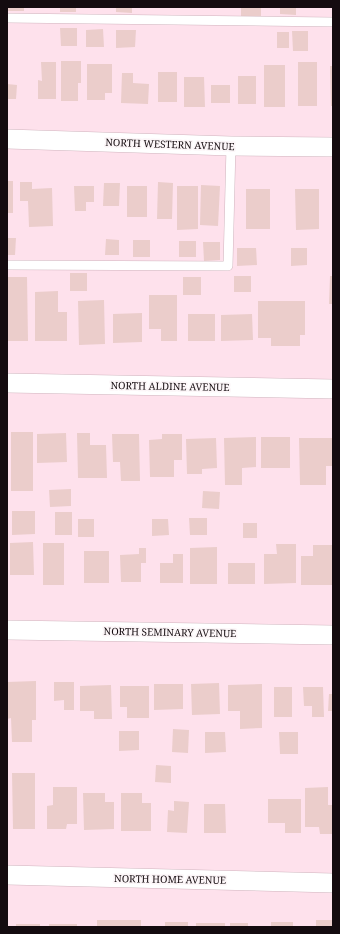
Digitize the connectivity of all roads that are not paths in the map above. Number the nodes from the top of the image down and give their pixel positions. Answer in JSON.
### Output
{"nodes":[{"id":1,"x":7,"y":18,"type":"edge"},
{"id":2,"x":333,"y":22,"type":"edge"},
{"id":3,"x":7,"y":139,"type":"edge"},
{"id":4,"x":231,"y":146,"type":"junction"},
{"id":5,"x":333,"y":147,"type":"edge"},
{"id":6,"x":7,"y":265,"type":"edge"},
{"id":7,"x":7,"y":383,"type":"edge"},
{"id":8,"x":333,"y":389,"type":"edge"},
{"id":9,"x":7,"y":630,"type":"edge"},
{"id":10,"x":333,"y":635,"type":"edge"},
{"id":11,"x":7,"y":875,"type":"edge"},
{"id":12,"x":333,"y":883,"type":"edge"}],
"edges":[{"from":1,"to":2,"type":"lane"},
{"from":3,"to":4,"type":"street","name":"NORTH WESTERN AVENUE"},
{"from":4,"to":5,"type":"street","name":"NORTH WESTERN AVENUE"},
{"from":4,"to":6,"type":"lane"},
{"from":7,"to":8,"type":"street","name":"NORTH ALDINE AVENUE"},
{"from":9,"to":10,"type":"street","name":"NORTH SEMINARY AVENUE"},
{"from":11,"to":12,"type":"street","name":"NORTH HOME AVENUE"}]}
